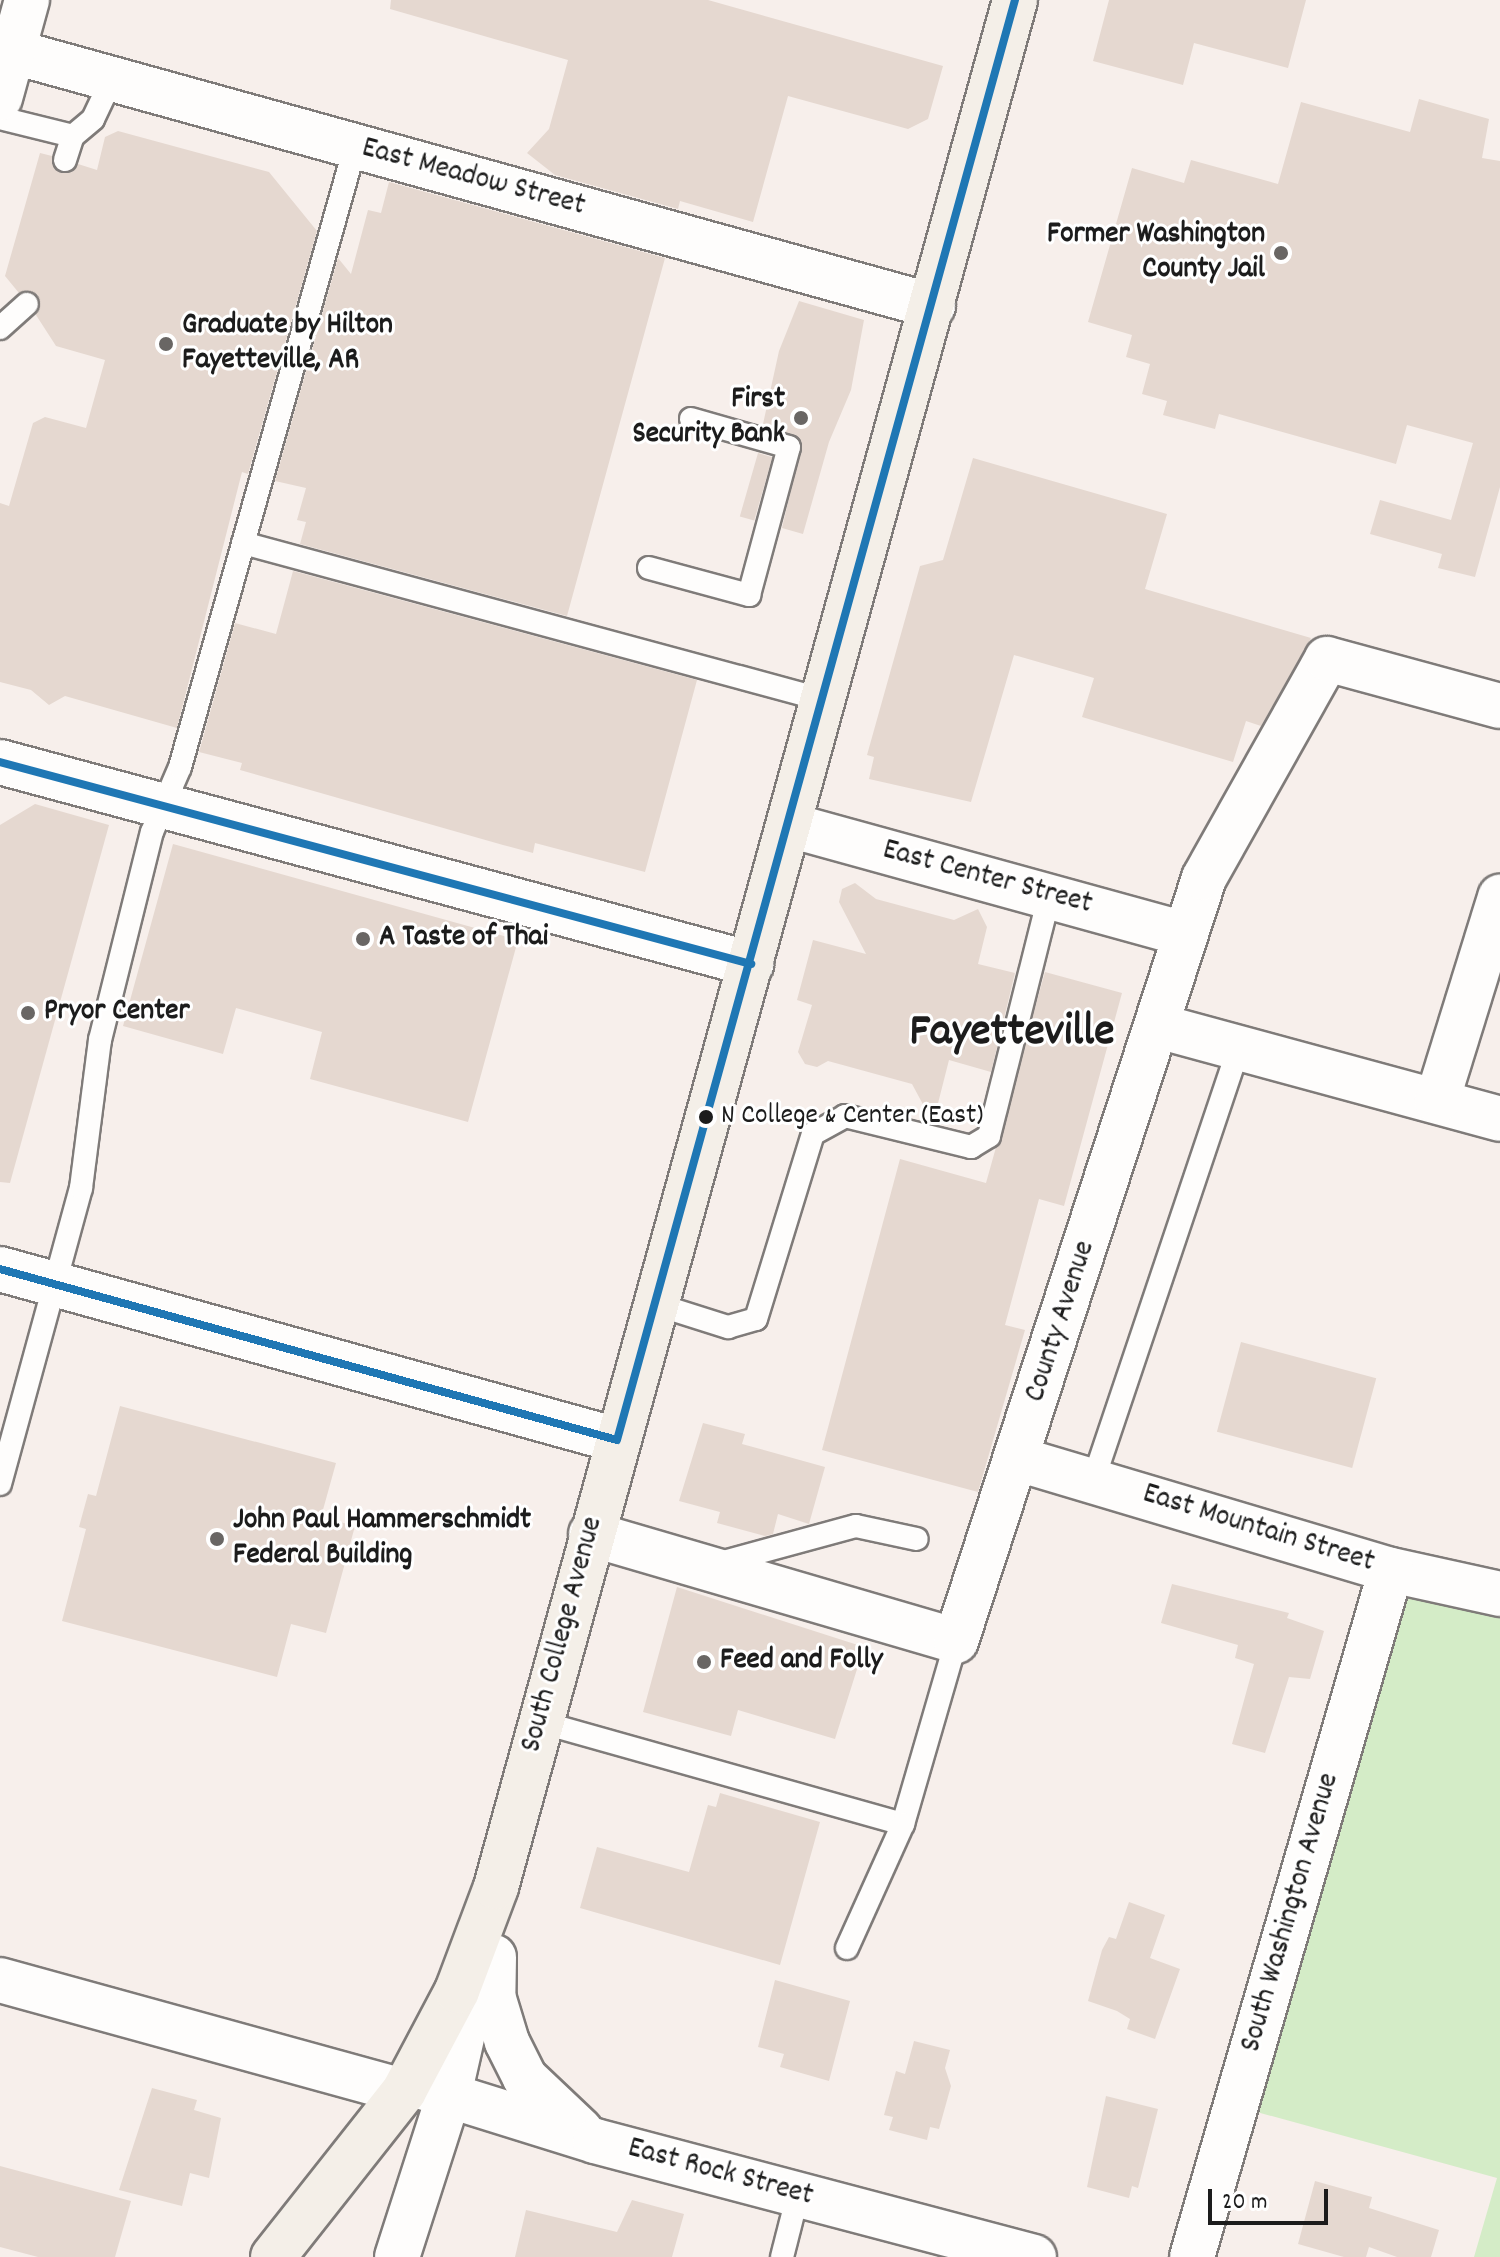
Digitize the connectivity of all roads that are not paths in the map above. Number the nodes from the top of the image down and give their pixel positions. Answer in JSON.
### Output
{"nodes":[{"id":1,"x":27,"y":0,"type":"edge"},
{"id":2,"x":1015,"y":0,"type":"edge"},
{"id":3,"x":7,"y":50,"type":"edge"},
{"id":4,"x":112,"y":79,"type":"junction"},
{"id":5,"x":0,"y":98,"type":"edge"},
{"id":6,"x":0,"y":118,"type":"edge"},
{"id":7,"x":73,"y":136,"type":"junction"},
{"id":8,"x":355,"y":147,"type":"junction"},
{"id":9,"x":65,"y":160,"type":"dead end"},
{"id":10,"x":27,"y":304,"type":"dead end"},
{"id":11,"x":933,"y":306,"type":"junction"},
{"id":12,"x":0,"y":328,"type":"edge"},
{"id":13,"x":691,"y":419,"type":"dead end"},
{"id":14,"x":243,"y":543,"type":"junction"},
{"id":15,"x":649,"y":568,"type":"dead end"},
{"id":16,"x":824,"y":700,"type":"junction"},
{"id":17,"x":1500,"y":706,"type":"edge"},
{"id":18,"x":0,"y":762,"type":"edge"},
{"id":19,"x":160,"y":805,"type":"junction"},
{"id":20,"x":789,"y":825,"type":"junction"},
{"id":21,"x":1049,"y":897,"type":"junction"},
{"id":22,"x":1500,"y":897,"type":"edge"},
{"id":23,"x":1184,"y":934,"type":"junction"},
{"id":24,"x":751,"y":964,"type":"junction"},
{"id":25,"x":1158,"y":1026,"type":"junction"},
{"id":26,"x":1239,"y":1048,"type":"junction"},
{"id":27,"x":1437,"y":1101,"type":"junction"},
{"id":28,"x":1500,"y":1119,"type":"edge"},
{"id":29,"x":0,"y":1269,"type":"edge"},
{"id":30,"x":54,"y":1284,"type":"junction"},
{"id":31,"x":655,"y":1304,"type":"junction"},
{"id":32,"x":617,"y":1440,"type":"junction"},
{"id":33,"x":1018,"y":1459,"type":"junction"},
{"id":34,"x":1093,"y":1481,"type":"junction"},
{"id":35,"x":0,"y":1484,"type":"edge"},
{"id":36,"x":591,"y":1534,"type":"junction"},
{"id":37,"x":917,"y":1539,"type":"dead end"},
{"id":38,"x":707,"y":1566,"type":"junction"},
{"id":39,"x":1391,"y":1570,"type":"junction"},
{"id":40,"x":1500,"y":1594,"type":"edge"},
{"id":41,"x":956,"y":1641,"type":"junction"},
{"id":42,"x":540,"y":1722,"type":"junction"},
{"id":43,"x":903,"y":1824,"type":"junction"},
{"id":44,"x":496,"y":1887,"type":"junction"},
{"id":45,"x":847,"y":1948,"type":"dead end"},
{"id":46,"x":0,"y":1980,"type":"edge"},
{"id":47,"x":421,"y":2089,"type":"junction"},
{"id":48,"x":595,"y":2141,"type":"junction"},
{"id":49,"x":798,"y":2194,"type":"junction"},
{"id":50,"x":273,"y":2257,"type":"edge"},
{"id":51,"x":397,"y":2257,"type":"edge"},
{"id":52,"x":782,"y":2257,"type":"edge"},
{"id":53,"x":1034,"y":2257,"type":"edge"},
{"id":54,"x":1192,"y":2257,"type":"edge"}],
"edges":[{"from":1,"to":3,"type":"street"},
{"from":2,"to":11,"type":"main road","name":"South College Avenue"},
{"from":3,"to":4,"type":"street","name":"East Meadow Street"},
{"from":3,"to":5,"type":"street"},
{"from":4,"to":7,"type":"lane"},
{"from":4,"to":8,"type":"street","name":"East Meadow Street"},
{"from":6,"to":7,"type":"lane"},
{"from":7,"to":9,"type":"lane"},
{"from":8,"to":11,"type":"street","name":"East Meadow Street"},
{"from":8,"to":14,"type":"lane"},
{"from":10,"to":12,"type":"lane"},
{"from":11,"to":16,"type":"main road","name":"South College Avenue"},
{"from":13,"to":15,"type":"lane"},
{"from":14,"to":16,"type":"lane"},
{"from":14,"to":19,"type":"lane"},
{"from":16,"to":20,"type":"main road","name":"South College Avenue"},
{"from":17,"to":23,"type":"street","name":"County Avenue"},
{"from":18,"to":19,"type":"street"},
{"from":19,"to":24,"type":"street"},
{"from":19,"to":30,"type":"lane"},
{"from":20,"to":21,"type":"street","name":"East Center Street"},
{"from":20,"to":24,"type":"main road","name":"South College Avenue"},
{"from":21,"to":23,"type":"street","name":"East Center Street"},
{"from":21,"to":31,"type":"lane"},
{"from":22,"to":27,"type":"street"},
{"from":23,"to":25,"type":"street","name":"County Avenue"},
{"from":24,"to":31,"type":"main road","name":"South College Avenue"},
{"from":25,"to":26,"type":"street"},
{"from":25,"to":33,"type":"street","name":"County Avenue"},
{"from":26,"to":27,"type":"street"},
{"from":26,"to":34,"type":"lane"},
{"from":27,"to":28,"type":"street"},
{"from":29,"to":30,"type":"street"},
{"from":30,"to":32,"type":"street"},
{"from":30,"to":35,"type":"lane"},
{"from":31,"to":32,"type":"main road","name":"South College Avenue"},
{"from":32,"to":36,"type":"main road","name":"South College Avenue"},
{"from":33,"to":34,"type":"street","name":"East Mountain Street"},
{"from":33,"to":41,"type":"street","name":"County Avenue"},
{"from":34,"to":39,"type":"street","name":"East Mountain Street"},
{"from":36,"to":38,"type":"street"},
{"from":36,"to":42,"type":"main road","name":"South College Avenue"},
{"from":37,"to":38,"type":"lane"},
{"from":38,"to":41,"type":"street"},
{"from":39,"to":40,"type":"street","name":"East Mountain Street"},
{"from":39,"to":54,"type":"street","name":"South Washington Avenue"},
{"from":41,"to":43,"type":"lane"},
{"from":42,"to":43,"type":"lane"},
{"from":42,"to":44,"type":"main road","name":"South College Avenue"},
{"from":43,"to":45,"type":"lane"},
{"from":44,"to":47,"type":"main road","name":"South College Avenue"},
{"from":44,"to":48,"type":"street"},
{"from":46,"to":47,"type":"street","name":"East Rock Street"},
{"from":47,"to":48,"type":"street","name":"East Rock Street"},
{"from":47,"to":50,"type":"main road","name":"South College Avenue"},
{"from":47,"to":51,"type":"street"},
{"from":48,"to":49,"type":"street","name":"East Rock Street"},
{"from":49,"to":52,"type":"lane"},
{"from":49,"to":53,"type":"street","name":"East Rock Street"}]}
